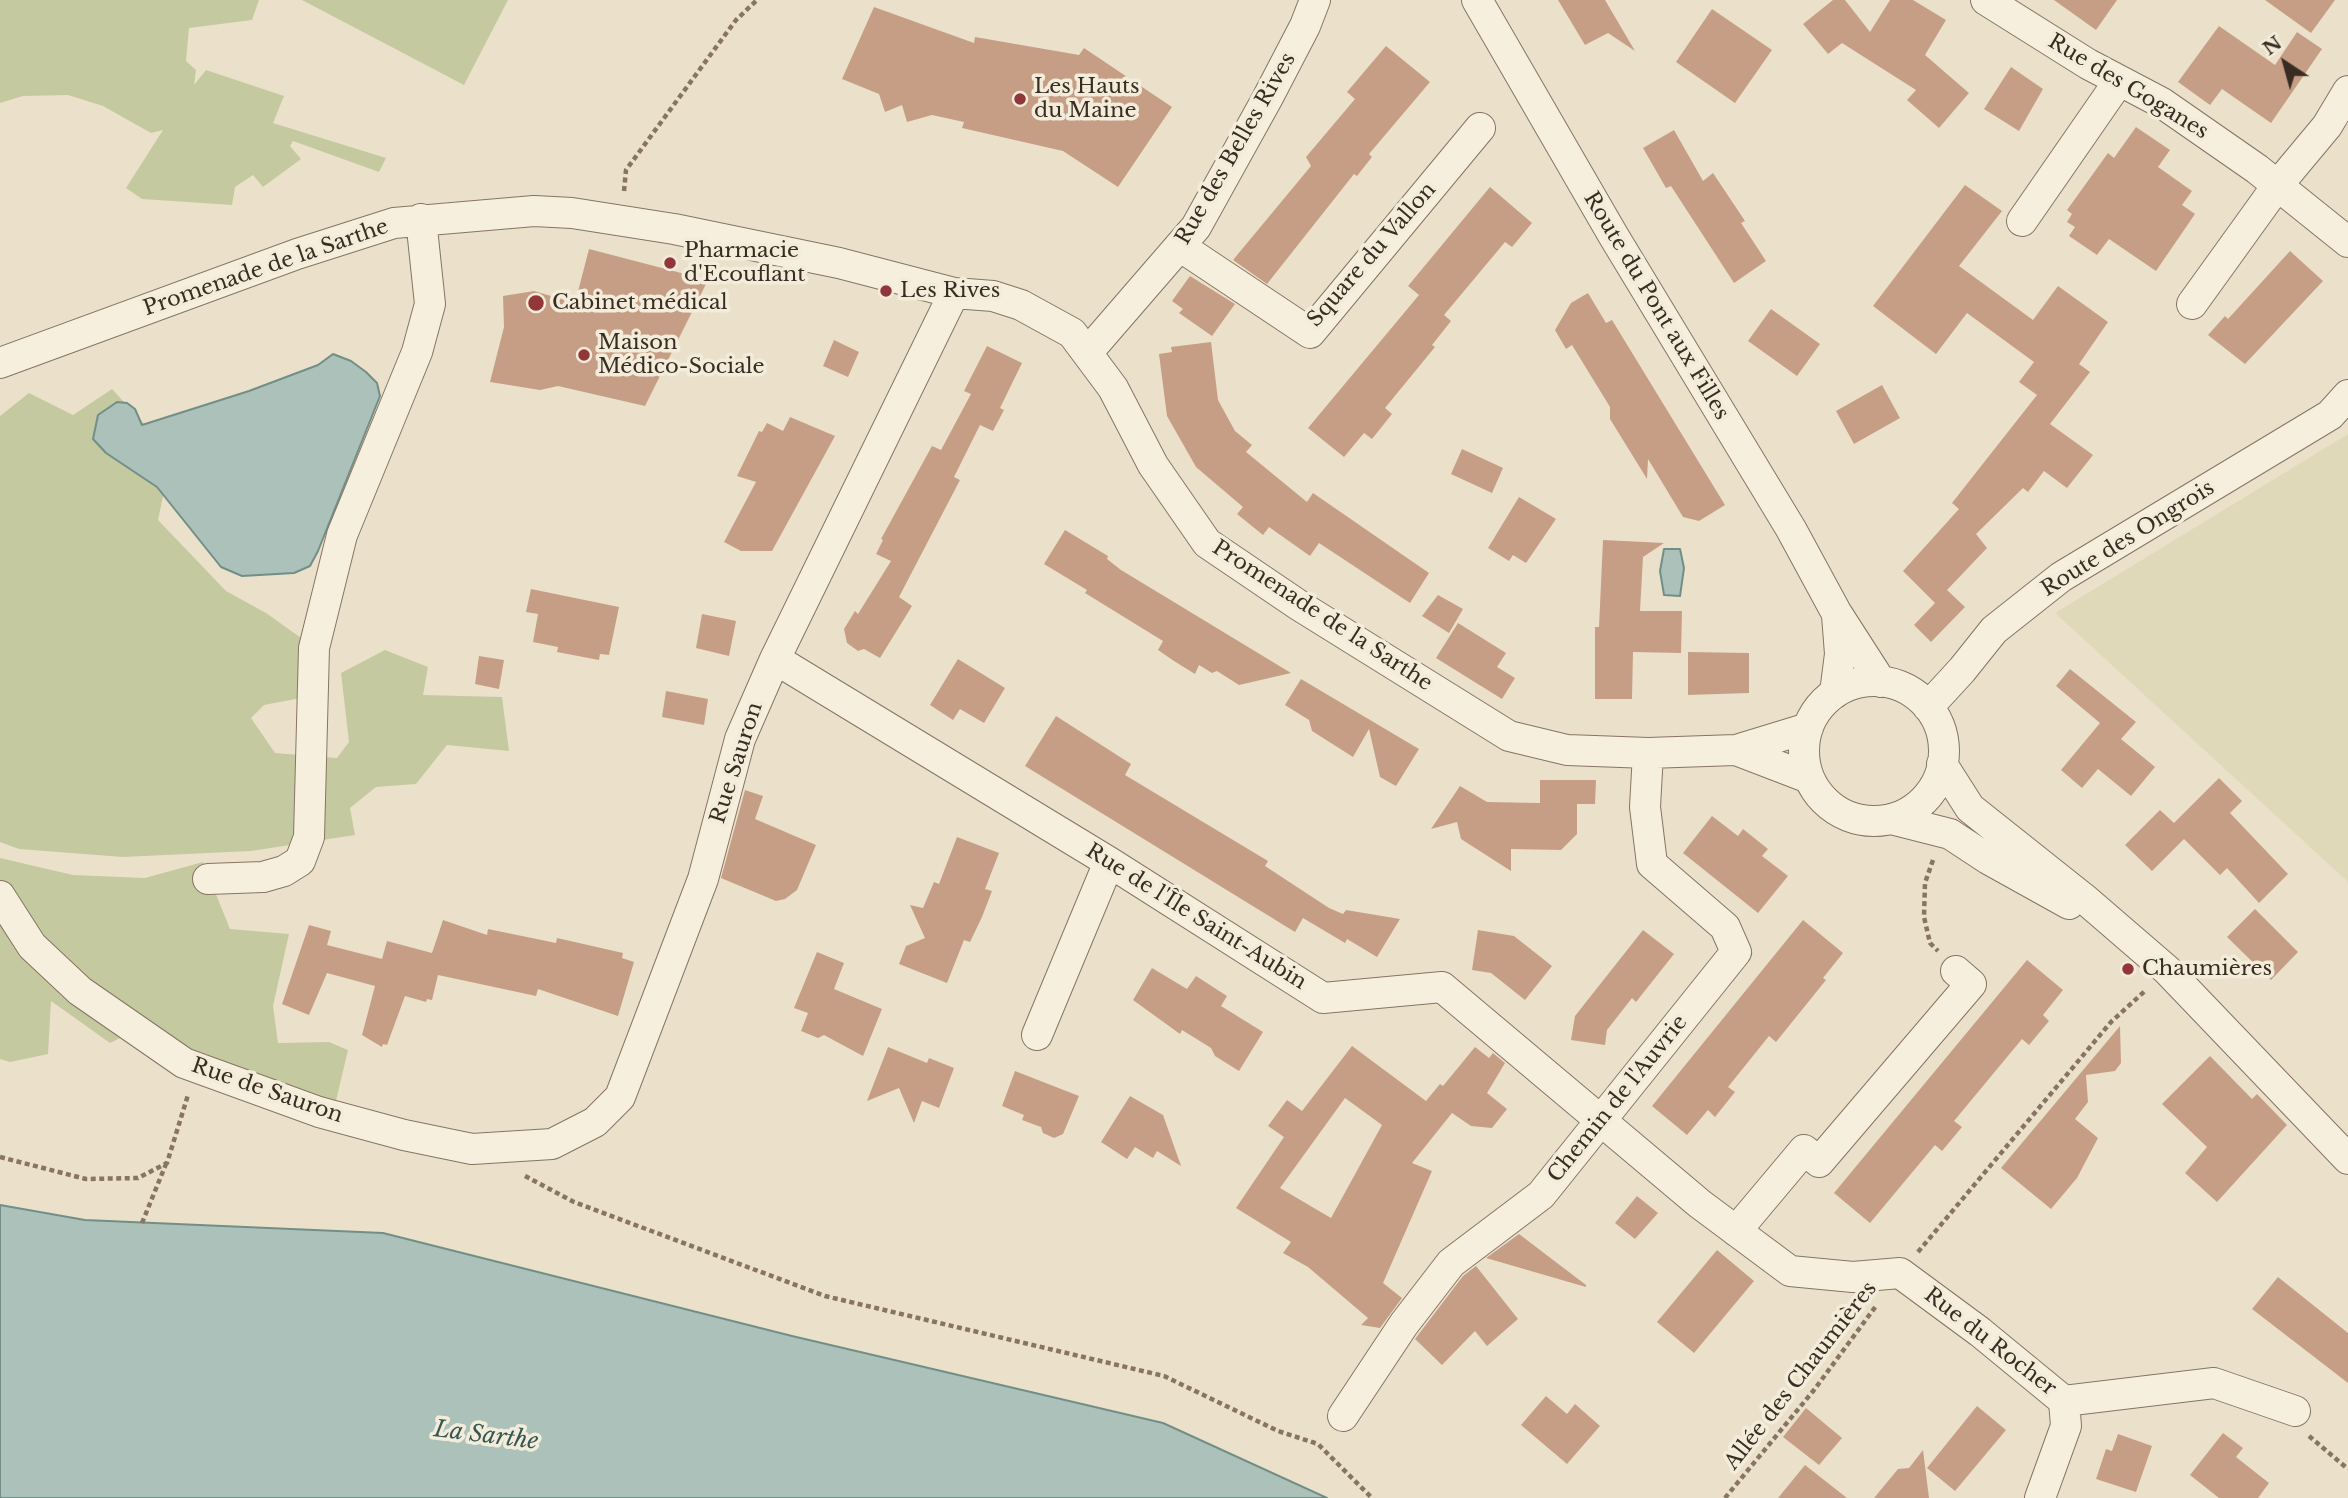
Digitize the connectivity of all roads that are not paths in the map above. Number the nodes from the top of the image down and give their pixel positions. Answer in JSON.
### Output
{"nodes":[{"id":1,"x":1315,"y":0,"type":"edge"},
{"id":2,"x":1477,"y":0,"type":"edge"},
{"id":3,"x":1986,"y":0,"type":"edge"},
{"id":4,"x":2017,"y":8,"type":"edge"},
{"id":5,"x":2119,"y":80,"type":"junction"},
{"id":6,"x":2348,"y":91,"type":"edge"},
{"id":7,"x":1480,"y":128,"type":"dead end"},
{"id":8,"x":2277,"y":186,"type":"junction"},
{"id":9,"x":421,"y":219,"type":"junction"},
{"id":10,"x":2022,"y":221,"type":"dead end"},
{"id":11,"x":2348,"y":242,"type":"edge"},
{"id":12,"x":1181,"y":247,"type":"junction"},
{"id":13,"x":954,"y":293,"type":"junction"},
{"id":14,"x":2192,"y":304,"type":"dead end"},
{"id":15,"x":1087,"y":353,"type":"junction"},
{"id":16,"x":0,"y":363,"type":"edge"},
{"id":17,"x":2348,"y":395,"type":"edge"},
{"id":18,"x":1836,"y":612,"type":"junction"},
{"id":19,"x":775,"y":659,"type":"junction"},
{"id":20,"x":1881,"y":682,"type":"junction"},
{"id":21,"x":1835,"y":693,"type":"junction"},
{"id":22,"x":1928,"y":707,"type":"junction"},
{"id":23,"x":1808,"y":728,"type":"junction"},
{"id":24,"x":1736,"y":750,"type":"junction"},
{"id":25,"x":1648,"y":753,"type":"junction"},
{"id":26,"x":1942,"y":764,"type":"junction"},
{"id":27,"x":1809,"y":778,"type":"junction"},
{"id":28,"x":1891,"y":819,"type":"junction"},
{"id":29,"x":1109,"y":862,"type":"junction"},
{"id":30,"x":208,"y":879,"type":"dead end"},
{"id":31,"x":0,"y":896,"type":"edge"},
{"id":32,"x":2127,"y":935,"type":"junction"},
{"id":33,"x":1956,"y":971,"type":"road end"},
{"id":34,"x":1037,"y":1035,"type":"dead end"},
{"id":35,"x":1601,"y":1120,"type":"junction"},
{"id":36,"x":472,"y":1149,"type":"joint"},
{"id":37,"x":2348,"y":1159,"type":"edge"},
{"id":38,"x":1736,"y":1230,"type":"junction"},
{"id":39,"x":1900,"y":1273,"type":"joint"},
{"id":40,"x":2064,"y":1401,"type":"junction"},
{"id":41,"x":2295,"y":1411,"type":"road end"},
{"id":42,"x":1343,"y":1416,"type":"dead end"},
{"id":43,"x":2040,"y":1498,"type":"edge"}],
"edges":[{"from":1,"to":12,"type":"street","name":"Rue des Belles Rives"},
{"from":2,"to":18,"type":"street","name":"Route du Pont aux Filles"},
{"from":3,"to":4,"type":"street","name":"Rue des Goganes"},
{"from":4,"to":5,"type":"street","name":"Rue des Goganes"},
{"from":5,"to":8,"type":"street","name":"Rue des Goganes"},
{"from":5,"to":10,"type":"street"},
{"from":6,"to":8,"type":"street"},
{"from":7,"to":12,"type":"street","name":"Square du Vallon"},
{"from":8,"to":11,"type":"street","name":"Rue des Goganes"},
{"from":8,"to":14,"type":"street"},
{"from":9,"to":13,"type":"street","name":"Promenade de la Sarthe"},
{"from":9,"to":16,"type":"street","name":"Promenade de la Sarthe"},
{"from":9,"to":30,"type":"street"},
{"from":12,"to":15,"type":"street","name":"Rue des Belles Rives"},
{"from":13,"to":15,"type":"street","name":"Promenade de la Sarthe"},
{"from":13,"to":19,"type":"street","name":"Rue Sauron"},
{"from":15,"to":25,"type":"street","name":"Promenade de la Sarthe"},
{"from":17,"to":22,"type":"street","name":"Route des Ongrois"},
{"from":18,"to":20,"type":"street","name":"Route du Pont aux Filles"},
{"from":18,"to":21,"type":"street","name":"Route du Pont aux Filles"},
{"from":19,"to":29,"type":"street","name":"Rue de l'Île Saint-Aubin"},
{"from":19,"to":36,"type":"street","name":"Rue Sauron"},
{"from":20,"to":21,"type":"street"},
{"from":20,"to":22,"type":"street"},
{"from":21,"to":23,"type":"street"},
{"from":22,"to":26,"type":"street"},
{"from":23,"to":24,"type":"street","name":"Promenade de la Sarthe"},
{"from":23,"to":27,"type":"street"},
{"from":24,"to":25,"type":"street","name":"Promenade de la Sarthe"},
{"from":24,"to":27,"type":"street","name":"Promenade de la Sarthe"},
{"from":25,"to":35,"type":"street","name":"Chemin de l'Auvrie"},
{"from":26,"to":28,"type":"street"},
{"from":26,"to":32,"type":"street"},
{"from":27,"to":28,"type":"street"},
{"from":28,"to":32,"type":"street"},
{"from":29,"to":34,"type":"street"},
{"from":29,"to":35,"type":"street","name":"Rue de l'Île Saint-Aubin"},
{"from":31,"to":36,"type":"street","name":"Rue de Sauron"},
{"from":32,"to":37,"type":"street"},
{"from":33,"to":38,"type":"street"},
{"from":35,"to":38,"type":"street","name":"Rue de l'Île Saint-Aubin"},
{"from":35,"to":42,"type":"street","name":"Chemin de l'Auvrie"},
{"from":38,"to":39,"type":"street","name":"Rue de l'Île Saint-Aubin"},
{"from":39,"to":40,"type":"street","name":"Rue du Rocher"},
{"from":40,"to":41,"type":"street"},
{"from":40,"to":43,"type":"street","name":"Rue du Rocher"}]}
